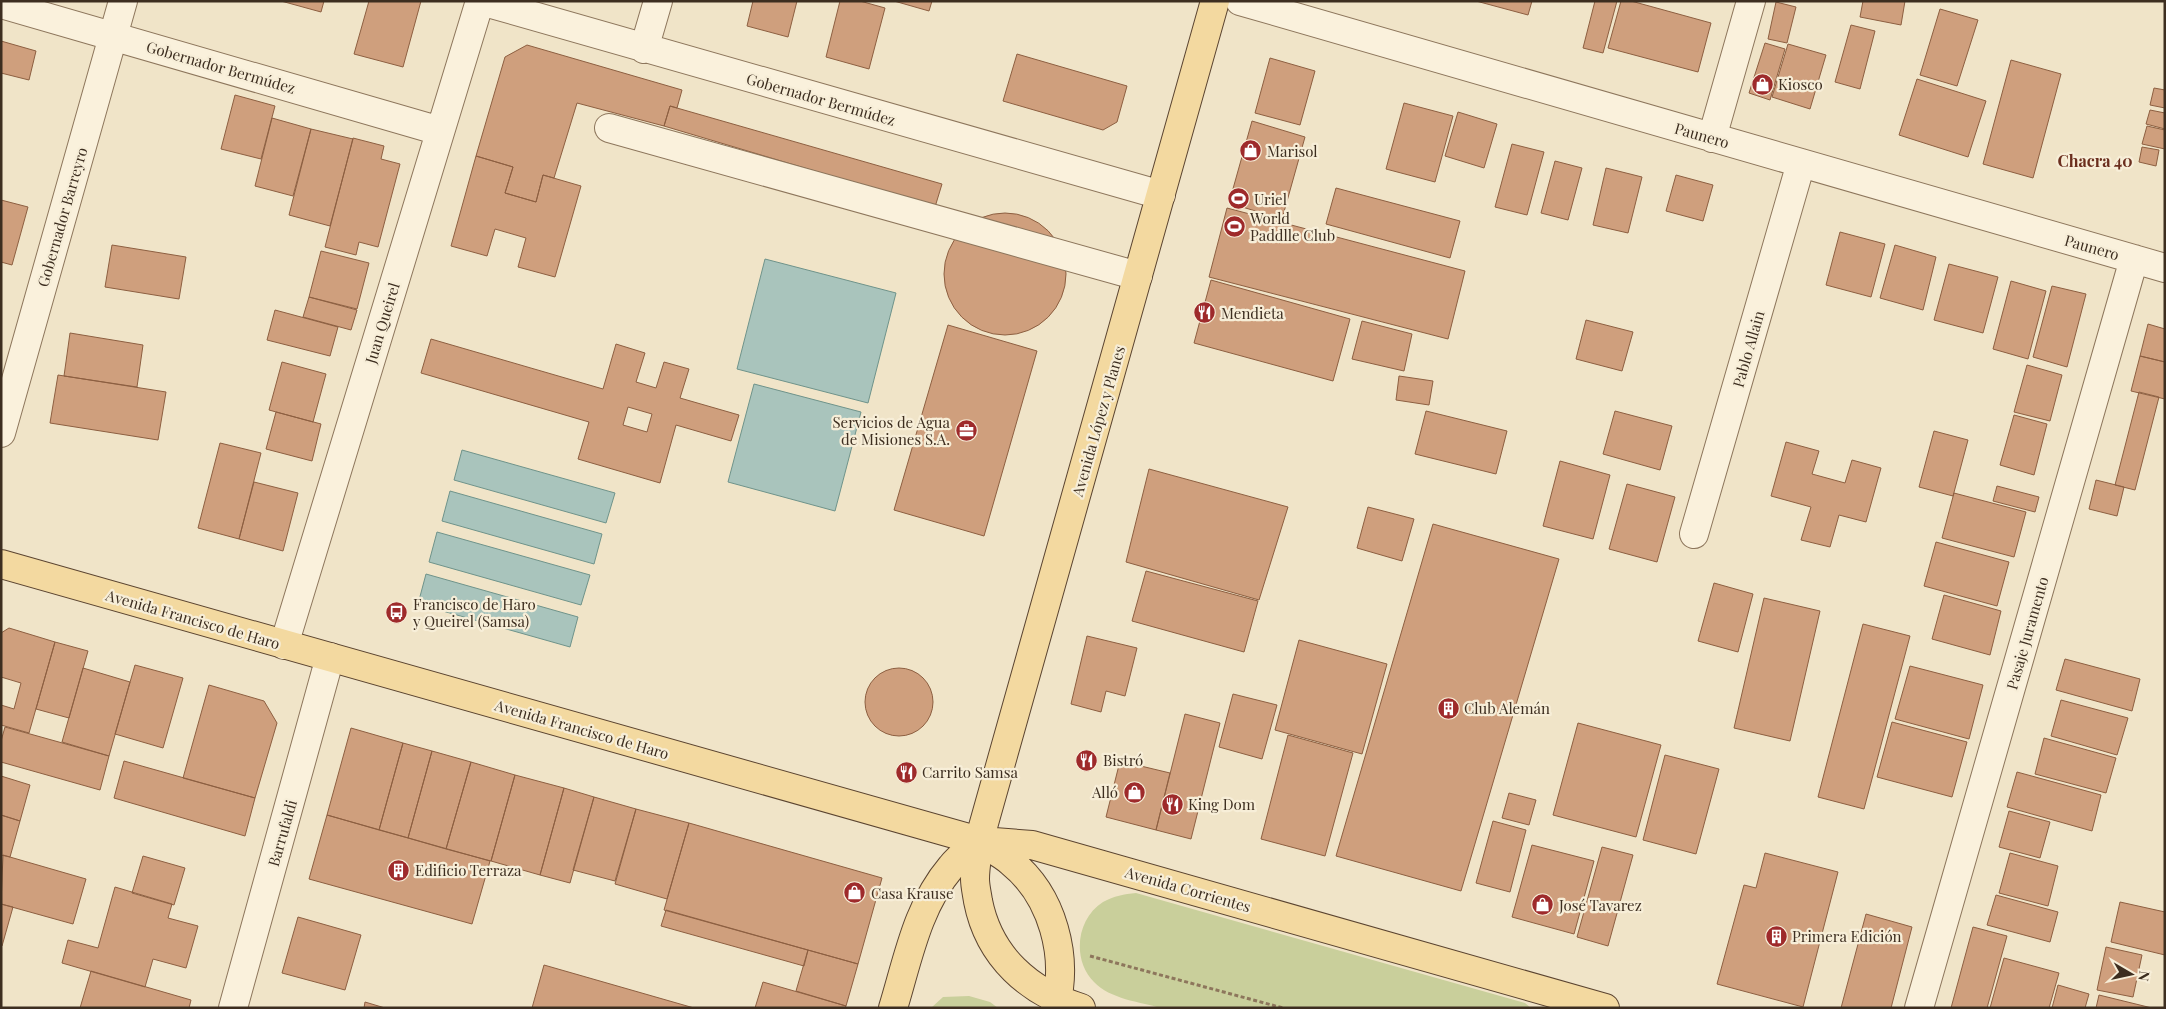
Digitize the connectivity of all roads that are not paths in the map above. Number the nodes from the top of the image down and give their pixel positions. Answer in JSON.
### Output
{"nodes":[{"id":1,"x":123,"y":1,"type":"edge"},
{"id":2,"x":480,"y":1,"type":"edge"},
{"id":3,"x":658,"y":1,"type":"edge"},
{"id":4,"x":1215,"y":1,"type":"edge"},
{"id":5,"x":1240,"y":1,"type":"edge"},
{"id":6,"x":1751,"y":1,"type":"edge"},
{"id":7,"x":1,"y":4,"type":"edge"},
{"id":8,"x":114,"y":36,"type":"junction"},
{"id":9,"x":644,"y":49,"type":"junction"},
{"id":10,"x":609,"y":128,"type":"dead end"},
{"id":11,"x":440,"y":131,"type":"junction"},
{"id":12,"x":1712,"y":138,"type":"junction"},
{"id":13,"x":1801,"y":163,"type":"junction"},
{"id":14,"x":1161,"y":195,"type":"junction"},
{"id":15,"x":2134,"y":259,"type":"junction"},
{"id":16,"x":2165,"y":268,"type":"edge"},
{"id":17,"x":1138,"y":276,"type":"junction"},
{"id":18,"x":1,"y":432,"type":"edge"},
{"id":19,"x":1694,"y":534,"type":"dead end"},
{"id":20,"x":1,"y":564,"type":"edge"},
{"id":21,"x":284,"y":645,"type":"junction"},
{"id":22,"x":330,"y":657,"type":"junction"},
{"id":23,"x":979,"y":841,"type":"junction"},
{"id":24,"x":1064,"y":1005,"type":"edge"},
{"id":25,"x":1596,"y":1007,"type":"edge"},
{"id":26,"x":233,"y":1008,"type":"edge"},
{"id":27,"x":893,"y":1008,"type":"edge"},
{"id":28,"x":1919,"y":1008,"type":"edge"}],
"edges":[{"from":1,"to":8,"type":"street","name":"Gobernador Barreyro"},
{"from":2,"to":9,"type":"street","name":"Gobernador Bermúdez"},
{"from":2,"to":11,"type":"street","name":"Juan Queirel"},
{"from":3,"to":9,"type":"street"},
{"from":4,"to":14,"type":"main road","name":"Avenida López y Planes"},
{"from":5,"to":12,"type":"street","name":"Paunero"},
{"from":6,"to":12,"type":"street"},
{"from":7,"to":8,"type":"street","name":"Gobernador Bermúdez"},
{"from":8,"to":11,"type":"street","name":"Gobernador Bermúdez"},
{"from":8,"to":18,"type":"street","name":"Gobernador Barreyro"},
{"from":9,"to":14,"type":"street","name":"Gobernador Bermúdez"},
{"from":10,"to":17,"type":"street"},
{"from":11,"to":21,"type":"street","name":"Juan Queirel"},
{"from":12,"to":13,"type":"street","name":"Paunero"},
{"from":13,"to":15,"type":"street","name":"Paunero"},
{"from":13,"to":19,"type":"street","name":"Pablo Allain"},
{"from":14,"to":17,"type":"main road","name":"Avenida López y Planes"},
{"from":15,"to":16,"type":"street","name":"Paunero"},
{"from":15,"to":28,"type":"street","name":"Pasaje Juramento"},
{"from":17,"to":23,"type":"main road","name":"Avenida López y Planes"},
{"from":20,"to":21,"type":"main road","name":"Avenida Francisco de Haro"},
{"from":21,"to":22,"type":"main road","name":"Avenida Francisco de Haro"},
{"from":22,"to":23,"type":"main road","name":"Avenida Francisco de Haro"},
{"from":22,"to":26,"type":"street","name":"Barrufaldi"},
{"from":23,"to":24,"type":"main road","name":"Avenida Francisco de Haro"},
{"from":23,"to":24,"type":"main road"},
{"from":23,"to":25,"type":"main road","name":"Avenida Corrientes"},
{"from":23,"to":27,"type":"main road"}]}
